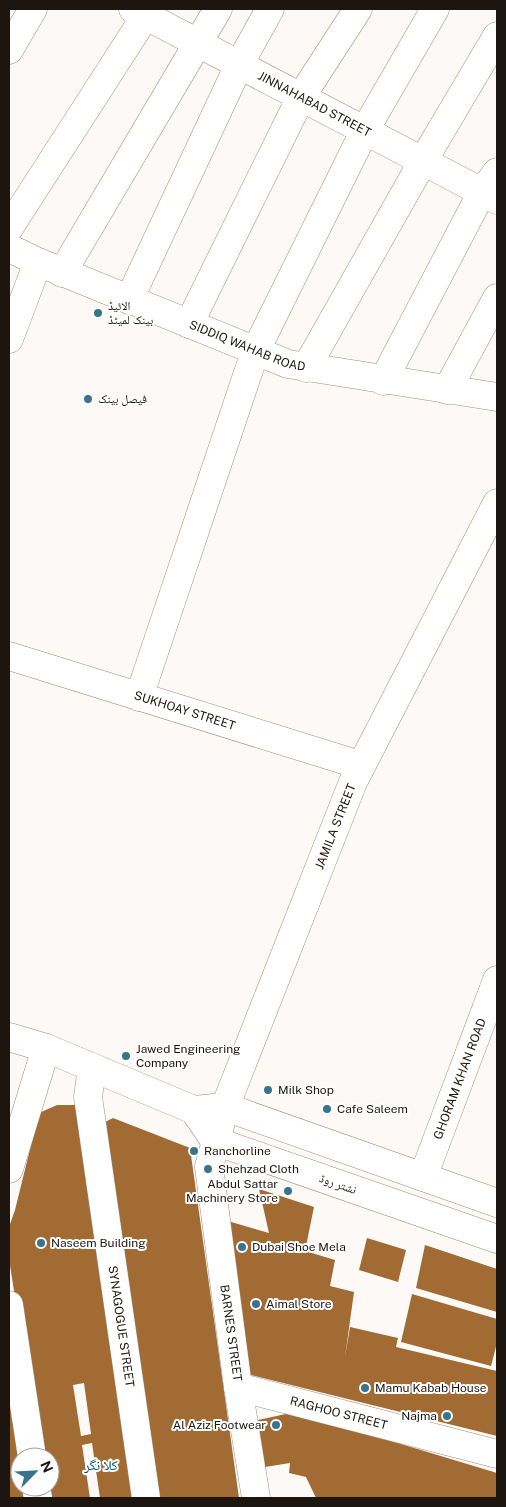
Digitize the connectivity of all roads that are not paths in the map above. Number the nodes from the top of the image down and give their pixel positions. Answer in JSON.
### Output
{"nodes":[{"id":1,"x":33,"y":9,"type":"edge"},
{"id":2,"x":218,"y":9,"type":"edge"},
{"id":3,"x":270,"y":9,"type":"edge"},
{"id":4,"x":358,"y":9,"type":"edge"},
{"id":5,"x":435,"y":9,"type":"edge"},
{"id":6,"x":143,"y":11,"type":"edge"},
{"id":7,"x":497,"y":36,"type":"edge"},
{"id":8,"x":197,"y":42,"type":"junction"},
{"id":9,"x":9,"y":50,"type":"edge"},
{"id":10,"x":239,"y":65,"type":"junction"},
{"id":11,"x":301,"y":97,"type":"junction"},
{"id":12,"x":365,"y":130,"type":"junction"},
{"id":13,"x":422,"y":160,"type":"junction"},
{"id":14,"x":492,"y":188,"type":"edge"},
{"id":15,"x":9,"y":228,"type":"edge"},
{"id":16,"x":9,"y":248,"type":"edge"},
{"id":17,"x":50,"y":268,"type":"junction"},
{"id":18,"x":497,"y":298,"type":"edge"},
{"id":19,"x":129,"y":300,"type":"junction"},
{"id":20,"x":189,"y":324,"type":"junction"},
{"id":21,"x":9,"y":340,"type":"edge"},
{"id":22,"x":255,"y":352,"type":"junction"},
{"id":23,"x":306,"y":368,"type":"junction"},
{"id":24,"x":383,"y":381,"type":"junction"},
{"id":25,"x":447,"y":390,"type":"junction"},
{"id":26,"x":497,"y":397,"type":"edge"},
{"id":27,"x":497,"y":503,"type":"edge"},
{"id":28,"x":9,"y":656,"type":"edge"},
{"id":29,"x":139,"y":696,"type":"junction"},
{"id":30,"x":360,"y":765,"type":"junction"},
{"id":31,"x":497,"y":980,"type":"edge"},
{"id":32,"x":9,"y":1037,"type":"edge"},
{"id":33,"x":46,"y":1048,"type":"junction"},
{"id":34,"x":92,"y":1067,"type":"junction"},
{"id":35,"x":225,"y":1107,"type":"junction"},
{"id":36,"x":194,"y":1110,"type":"junction"},
{"id":37,"x":212,"y":1154,"type":"junction"},
{"id":38,"x":9,"y":1169,"type":"edge"},
{"id":39,"x":423,"y":1177,"type":"junction"},
{"id":40,"x":497,"y":1203,"type":"edge"},
{"id":41,"x":497,"y":1239,"type":"edge"},
{"id":42,"x":9,"y":1305,"type":"edge"},
{"id":43,"x":238,"y":1386,"type":"junction"},
{"id":44,"x":30,"y":1447,"type":"edge"},
{"id":45,"x":497,"y":1454,"type":"edge"},
{"id":46,"x":146,"y":1498,"type":"edge"},
{"id":47,"x":256,"y":1498,"type":"edge"}],
"edges":[{"from":1,"to":9,"type":"street"},
{"from":2,"to":8,"type":"street"},
{"from":3,"to":10,"type":"street"},
{"from":4,"to":11,"type":"street"},
{"from":5,"to":12,"type":"street"},
{"from":6,"to":8,"type":"street","name":"JINNAHABAD STREET"},
{"from":6,"to":15,"type":"street"},
{"from":7,"to":13,"type":"street"},
{"from":8,"to":10,"type":"street","name":"JINNAHABAD STREET"},
{"from":8,"to":17,"type":"street"},
{"from":10,"to":11,"type":"street","name":"JINNAHABAD STREET"},
{"from":10,"to":19,"type":"street"},
{"from":11,"to":12,"type":"street","name":"JINNAHABAD STREET"},
{"from":11,"to":20,"type":"street"},
{"from":12,"to":13,"type":"street","name":"JINNAHABAD STREET"},
{"from":12,"to":22,"type":"street"},
{"from":13,"to":14,"type":"street","name":"JINNAHABAD STREET"},
{"from":13,"to":23,"type":"street"},
{"from":14,"to":24,"type":"street"},
{"from":16,"to":17,"type":"street","name":"SIDDIQ WAHAB ROAD"},
{"from":17,"to":19,"type":"street","name":"SIDDIQ WAHAB ROAD"},
{"from":17,"to":21,"type":"street"},
{"from":18,"to":25,"type":"street"},
{"from":19,"to":20,"type":"street","name":"SIDDIQ WAHAB ROAD"},
{"from":20,"to":22,"type":"street","name":"SIDDIQ WAHAB ROAD"},
{"from":22,"to":23,"type":"street","name":"SIDDIQ WAHAB ROAD"},
{"from":22,"to":29,"type":"street"},
{"from":23,"to":24,"type":"street","name":"SIDDIQ WAHAB ROAD"},
{"from":24,"to":25,"type":"street","name":"SIDDIQ WAHAB ROAD"},
{"from":25,"to":26,"type":"street","name":"SIDDIQ WAHAB ROAD"},
{"from":27,"to":30,"type":"street","name":"JAMILA STREET"},
{"from":28,"to":29,"type":"street","name":"SUKHOAY STREET"},
{"from":29,"to":30,"type":"street","name":"SUKHOAY STREET"},
{"from":30,"to":35,"type":"street","name":"JAMILA STREET"},
{"from":31,"to":39,"type":"street","name":"GHORAM KHAN ROAD"},
{"from":32,"to":33,"type":"street"},
{"from":33,"to":34,"type":"street"},
{"from":33,"to":38,"type":"street"},
{"from":34,"to":36,"type":"street"},
{"from":34,"to":46,"type":"street","name":"SYNAGOGUE STREET"},
{"from":35,"to":36,"type":"street"},
{"from":35,"to":37,"type":"street","name":"JAMILA STREET"},
{"from":35,"to":39,"type":"street"},
{"from":36,"to":37,"type":"street"},
{"from":37,"to":41,"type":"street","name":"نشتر روڈ"},
{"from":37,"to":43,"type":"street","name":"BARNES STREET"},
{"from":39,"to":40,"type":"street"},
{"from":42,"to":44,"type":"street"},
{"from":43,"to":45,"type":"street","name":"RAGHOO STREET"},
{"from":43,"to":47,"type":"street","name":"BARNES STREET"}]}
